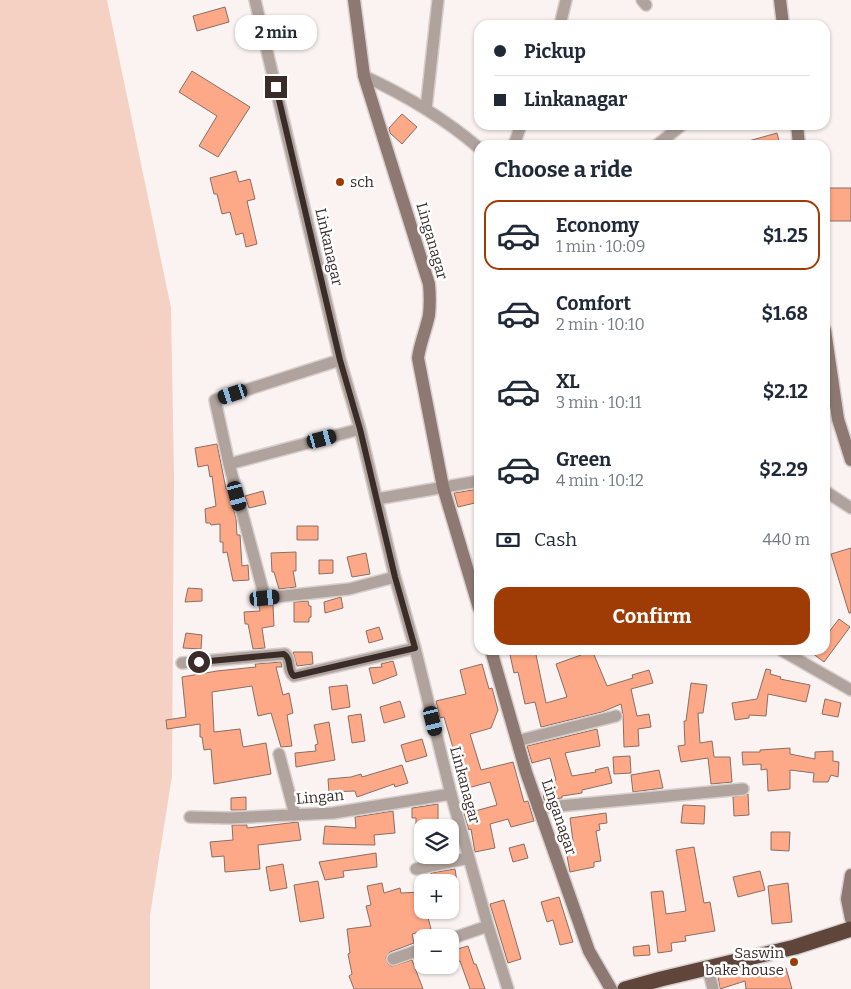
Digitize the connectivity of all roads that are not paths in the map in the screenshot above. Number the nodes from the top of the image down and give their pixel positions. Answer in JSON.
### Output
{"nodes":[{"id":1,"x":255,"y":0,"type":"edge"},
{"id":2,"x":354,"y":0,"type":"edge"},
{"id":3,"x":438,"y":0,"type":"edge"},
{"id":4,"x":566,"y":0,"type":"edge"},
{"id":5,"x":780,"y":0,"type":"edge"},
{"id":6,"x":561,"y":20,"type":"edge"},
{"id":7,"x":782,"y":20,"type":"edge"},
{"id":8,"x":364,"y":76,"type":"junction"},
{"id":9,"x":426,"y":109,"type":"junction"},
{"id":10,"x":676,"y":130,"type":"edge"},
{"id":11,"x":663,"y":140,"type":"edge"},
{"id":12,"x":474,"y":144,"type":"edge"},
{"id":13,"x":340,"y":360,"type":"junction"},
{"id":14,"x":830,"y":364,"type":"edge"},
{"id":15,"x":360,"y":429,"type":"junction"},
{"id":16,"x":851,"y":460,"type":"edge"},
{"id":17,"x":229,"y":464,"type":"junction"},
{"id":18,"x":474,"y":482,"type":"edge"},
{"id":19,"x":443,"y":487,"type":"junction"},
{"id":20,"x":830,"y":494,"type":"edge"},
{"id":21,"x":377,"y":499,"type":"junction"},
{"id":22,"x":851,"y":508,"type":"edge"},
{"id":23,"x":395,"y":577,"type":"junction"},
{"id":24,"x":474,"y":591,"type":"edge"},
{"id":25,"x":415,"y":648,"type":"junction"},
{"id":26,"x":492,"y":655,"type":"edge"},
{"id":27,"x":790,"y":655,"type":"edge"},
{"id":28,"x":182,"y":663,"type":"dead end"},
{"id":29,"x":851,"y":690,"type":"edge"},
{"id":30,"x":616,"y":716,"type":"dead end"},
{"id":31,"x":517,"y":741,"type":"junction"},
{"id":32,"x":279,"y":754,"type":"dead end"},
{"id":33,"x":743,"y":789,"type":"dead end"},
{"id":34,"x":451,"y":794,"type":"junction"},
{"id":35,"x":538,"y":808,"type":"junction"},
{"id":36,"x":295,"y":815,"type":"junction"},
{"id":37,"x":190,"y":817,"type":"dead end"},
{"id":38,"x":469,"y":858,"type":"junction"},
{"id":39,"x":416,"y":869,"type":"dead end"},
{"id":40,"x":851,"y":875,"type":"edge"},
{"id":41,"x":851,"y":919,"type":"edge"},
{"id":42,"x":488,"y":926,"type":"junction"},
{"id":43,"x":851,"y":929,"type":"edge"},
{"id":44,"x":459,"y":937,"type":"edge"},
{"id":45,"x":414,"y":952,"type":"edge"},
{"id":46,"x":393,"y":959,"type":"dead end"},
{"id":47,"x":708,"y":968,"type":"junction"},
{"id":48,"x":508,"y":989,"type":"edge"},
{"id":49,"x":611,"y":989,"type":"edge"},
{"id":50,"x":625,"y":989,"type":"edge"},
{"id":51,"x":712,"y":989,"type":"edge"}],
"edges":[{"from":1,"to":13,"type":"street","name":"Linkanagar"},
{"from":2,"to":8,"type":"street","name":"Linganagar"},
{"from":3,"to":9,"type":"street"},
{"from":4,"to":6,"type":"street"},
{"from":5,"to":7,"type":"street"},
{"from":8,"to":9,"type":"street"},
{"from":8,"to":19,"type":"street","name":"Linganagar"},
{"from":9,"to":12,"type":"street"},
{"from":10,"to":11,"type":"street"},
{"from":13,"to":15,"type":"street","name":"Linkanagar"},
{"from":13,"to":17,"type":"street"},
{"from":14,"to":16,"type":"street"},
{"from":15,"to":17,"type":"street"},
{"from":15,"to":21,"type":"street","name":"Linkanagar"},
{"from":17,"to":23,"type":"street"},
{"from":18,"to":19,"type":"street"},
{"from":19,"to":21,"type":"street"},
{"from":19,"to":24,"type":"street","name":"Linganagar"},
{"from":20,"to":22,"type":"street"},
{"from":21,"to":23,"type":"street","name":"Linkanagar"},
{"from":23,"to":25,"type":"street","name":"Linkanagar"},
{"from":25,"to":28,"type":"street"},
{"from":25,"to":34,"type":"street","name":"Linkanagar"},
{"from":26,"to":31,"type":"street","name":"Linganagar"},
{"from":27,"to":29,"type":"street"},
{"from":30,"to":31,"type":"street"},
{"from":31,"to":35,"type":"street","name":"Linganagar"},
{"from":32,"to":36,"type":"street"},
{"from":33,"to":35,"type":"street"},
{"from":34,"to":36,"type":"street","name":"Lingan"},
{"from":34,"to":38,"type":"street","name":"Linkanagar"},
{"from":35,"to":49,"type":"street","name":"Linganagar"},
{"from":36,"to":37,"type":"street","name":"Lingan"},
{"from":38,"to":39,"type":"street"},
{"from":38,"to":42,"type":"street","name":"Linkanagar"},
{"from":40,"to":41,"type":"street"},
{"from":42,"to":44,"type":"street"},
{"from":42,"to":48,"type":"street","name":"Linkanagar"},
{"from":43,"to":47,"type":"highway"},
{"from":45,"to":46,"type":"street"},
{"from":47,"to":50,"type":"highway"},
{"from":47,"to":51,"type":"street"}]}
